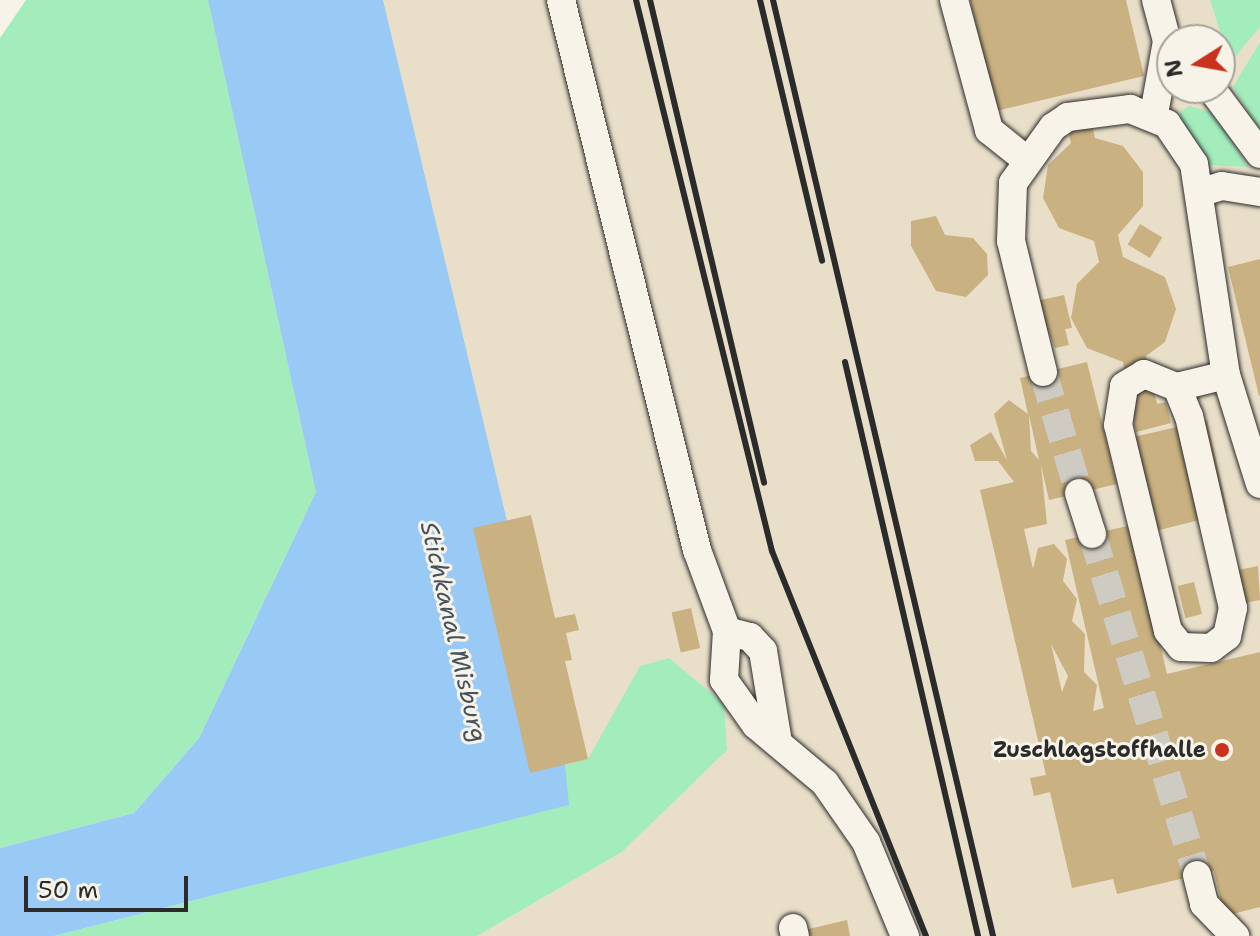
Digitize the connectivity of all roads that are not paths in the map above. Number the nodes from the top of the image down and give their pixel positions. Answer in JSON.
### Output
{"nodes":[{"id":1,"x":561,"y":0,"type":"edge"},
{"id":2,"x":954,"y":0,"type":"edge"},
{"id":3,"x":1156,"y":0,"type":"edge"},
{"id":4,"x":1162,"y":24,"type":"edge"},
{"id":5,"x":1158,"y":104,"type":"edge"},
{"id":6,"x":1223,"y":104,"type":"edge"},
{"id":7,"x":1154,"y":114,"type":"junction"},
{"id":8,"x":1260,"y":154,"type":"edge"},
{"id":9,"x":1024,"y":158,"type":"junction"},
{"id":10,"x":1260,"y":192,"type":"edge"},
{"id":11,"x":1199,"y":193,"type":"junction"},
{"id":12,"x":1043,"y":372,"type":"tunnel mouth"},
{"id":13,"x":1226,"y":375,"type":"junction"},
{"id":14,"x":1177,"y":387,"type":"junction"},
{"id":15,"x":1260,"y":484,"type":"edge"},
{"id":16,"x":1079,"y":493,"type":"tunnel mouth"},
{"id":17,"x":1092,"y":534,"type":"tunnel mouth"},
{"id":18,"x":727,"y":631,"type":"junction"},
{"id":19,"x":778,"y":743,"type":"junction"},
{"id":20,"x":1197,"y":875,"type":"tunnel mouth"},
{"id":21,"x":1243,"y":930,"type":"edge"},
{"id":22,"x":905,"y":936,"type":"edge"}],
"edges":[{"from":1,"to":18,"type":"lane"},
{"from":2,"to":9,"type":"lane"},
{"from":3,"to":4,"type":"lane"},
{"from":5,"to":7,"type":"lane"},
{"from":6,"to":8,"type":"lane"},
{"from":7,"to":9,"type":"lane"},
{"from":7,"to":11,"type":"lane"},
{"from":9,"to":12,"type":"lane"},
{"from":10,"to":11,"type":"lane"},
{"from":11,"to":13,"type":"lane"},
{"from":13,"to":14,"type":"lane"},
{"from":13,"to":15,"type":"lane"},
{"from":14,"to":14,"type":"lane"},
{"from":16,"to":17,"type":"lane"},
{"from":18,"to":19,"type":"lane"},
{"from":18,"to":19,"type":"lane"},
{"from":19,"to":22,"type":"lane"},
{"from":20,"to":21,"type":"lane"}]}
